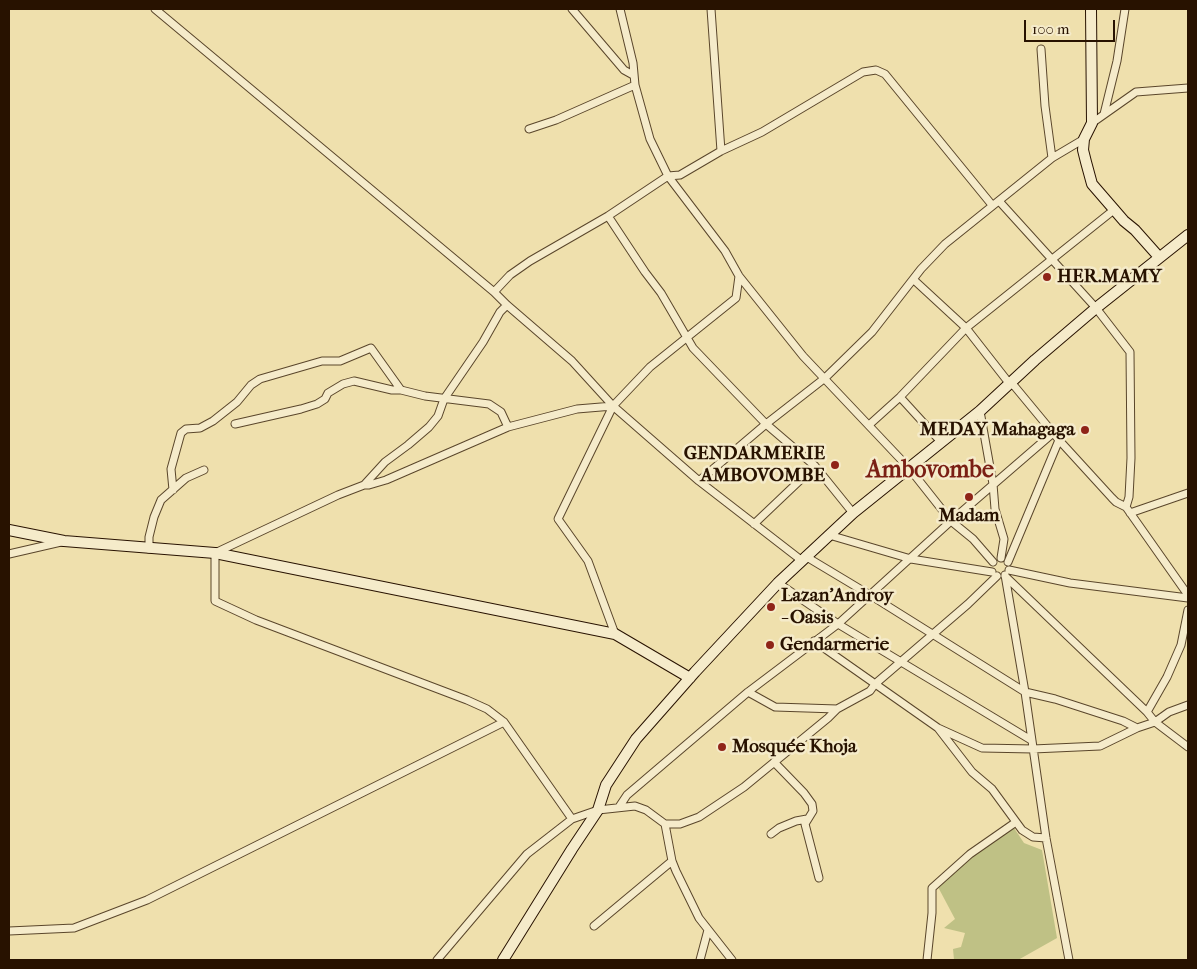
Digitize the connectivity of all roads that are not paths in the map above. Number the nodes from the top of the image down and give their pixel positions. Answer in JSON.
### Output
{"nodes":[{"id":1,"x":156,"y":9,"type":"edge"},
{"id":2,"x":572,"y":9,"type":"edge"},
{"id":3,"x":620,"y":9,"type":"edge"},
{"id":4,"x":711,"y":9,"type":"edge"},
{"id":5,"x":1091,"y":9,"type":"edge"},
{"id":6,"x":1125,"y":9,"type":"edge"},
{"id":7,"x":1041,"y":49,"type":"dead end"},
{"id":8,"x":633,"y":75,"type":"junction"},
{"id":9,"x":635,"y":85,"type":"junction"},
{"id":10,"x":1188,"y":88,"type":"edge"},
{"id":11,"x":1104,"y":114,"type":"junction"},
{"id":12,"x":1092,"y":123,"type":"junction"},
{"id":13,"x":529,"y":129,"type":"dead end"},
{"id":14,"x":1084,"y":139,"type":"junction"},
{"id":15,"x":721,"y":151,"type":"junction"},
{"id":16,"x":1052,"y":158,"type":"junction"},
{"id":17,"x":668,"y":176,"type":"junction"},
{"id":18,"x":996,"y":203,"type":"junction"},
{"id":19,"x":1115,"y":209,"type":"junction"},
{"id":20,"x":608,"y":216,"type":"junction"},
{"id":21,"x":1188,"y":235,"type":"edge"},
{"id":22,"x":1159,"y":257,"type":"junction"},
{"id":23,"x":1053,"y":259,"type":"junction"},
{"id":24,"x":739,"y":276,"type":"junction"},
{"id":25,"x":914,"y":280,"type":"junction"},
{"id":26,"x":494,"y":292,"type":"junction"},
{"id":27,"x":507,"y":305,"type":"junction"},
{"id":28,"x":1096,"y":308,"type":"junction"},
{"id":29,"x":966,"y":328,"type":"junction"},
{"id":30,"x":687,"y":338,"type":"junction"},
{"id":31,"x":825,"y":378,"type":"junction"},
{"id":32,"x":1010,"y":382,"type":"junction"},
{"id":33,"x":402,"y":390,"type":"junction"},
{"id":34,"x":900,"y":397,"type":"junction"},
{"id":35,"x":444,"y":399,"type":"junction"},
{"id":36,"x":613,"y":406,"type":"junction"},
{"id":37,"x":980,"y":412,"type":"junction"},
{"id":38,"x":235,"y":424,"type":"dead end"},
{"id":39,"x":766,"y":424,"type":"junction"},
{"id":40,"x":869,"y":424,"type":"junction"},
{"id":41,"x":508,"y":427,"type":"junction"},
{"id":42,"x":1053,"y":432,"type":"junction"},
{"id":43,"x":1059,"y":440,"type":"junction"},
{"id":44,"x":941,"y":442,"type":"junction"},
{"id":45,"x":815,"y":466,"type":"junction"},
{"id":46,"x":909,"y":468,"type":"junction"},
{"id":47,"x":204,"y":470,"type":"dead end"},
{"id":48,"x":699,"y":480,"type":"junction"},
{"id":49,"x":993,"y":484,"type":"junction"},
{"id":50,"x":364,"y":485,"type":"junction"},
{"id":51,"x":173,"y":490,"type":"junction"},
{"id":52,"x":1188,"y":494,"type":"edge"},
{"id":53,"x":1128,"y":510,"type":"junction"},
{"id":54,"x":853,"y":513,"type":"junction"},
{"id":55,"x":951,"y":521,"type":"junction"},
{"id":56,"x":754,"y":524,"type":"junction"},
{"id":57,"x":9,"y":530,"type":"edge"},
{"id":58,"x":829,"y":535,"type":"junction"},
{"id":59,"x":64,"y":541,"type":"junction"},
{"id":60,"x":149,"y":549,"type":"junction"},
{"id":61,"x":215,"y":553,"type":"junction"},
{"id":62,"x":9,"y":554,"type":"edge"},
{"id":63,"x":803,"y":558,"type":"junction"},
{"id":64,"x":1001,"y":558,"type":"junction"},
{"id":65,"x":911,"y":560,"type":"junction"},
{"id":66,"x":993,"y":562,"type":"junction"},
{"id":67,"x":1008,"y":562,"type":"junction"},
{"id":68,"x":1007,"y":572,"type":"junction"},
{"id":69,"x":994,"y":574,"type":"junction"},
{"id":70,"x":778,"y":582,"type":"junction"},
{"id":71,"x":870,"y":594,"type":"junction"},
{"id":72,"x":1188,"y":596,"type":"edge"},
{"id":73,"x":1188,"y":610,"type":"edge"},
{"id":74,"x":838,"y":624,"type":"junction"},
{"id":75,"x":615,"y":634,"type":"junction"},
{"id":76,"x":932,"y":635,"type":"junction"},
{"id":77,"x":814,"y":641,"type":"junction"},
{"id":78,"x":901,"y":661,"type":"junction"},
{"id":79,"x":690,"y":678,"type":"junction"},
{"id":80,"x":875,"y":684,"type":"junction"},
{"id":81,"x":748,"y":692,"type":"junction"},
{"id":82,"x":1025,"y":692,"type":"junction"},
{"id":83,"x":1188,"y":705,"type":"edge"},
{"id":84,"x":837,"y":708,"type":"junction"},
{"id":85,"x":1147,"y":712,"type":"junction"},
{"id":86,"x":504,"y":722,"type":"junction"},
{"id":87,"x":1155,"y":722,"type":"junction"},
{"id":88,"x":938,"y":728,"type":"junction"},
{"id":89,"x":1137,"y":728,"type":"junction"},
{"id":90,"x":1032,"y":740,"type":"junction"},
{"id":91,"x":1188,"y":747,"type":"edge"},
{"id":92,"x":1033,"y":749,"type":"junction"},
{"id":93,"x":774,"y":762,"type":"junction"},
{"id":94,"x":619,"y":807,"type":"junction"},
{"id":95,"x":598,"y":810,"type":"junction"},
{"id":96,"x":572,"y":819,"type":"junction"},
{"id":97,"x":807,"y":819,"type":"junction"},
{"id":98,"x":1016,"y":822,"type":"junction"},
{"id":99,"x":665,"y":824,"type":"junction"},
{"id":100,"x":771,"y":834,"type":"dead end"},
{"id":101,"x":1046,"y":838,"type":"junction"},
{"id":102,"x":672,"y":861,"type":"junction"},
{"id":103,"x":819,"y":878,"type":"dead end"},
{"id":104,"x":594,"y":926,"type":"dead end"},
{"id":105,"x":708,"y":930,"type":"junction"},
{"id":106,"x":9,"y":931,"type":"edge"},
{"id":107,"x":437,"y":960,"type":"edge"},
{"id":108,"x":503,"y":960,"type":"edge"},
{"id":109,"x":700,"y":960,"type":"edge"},
{"id":110,"x":732,"y":960,"type":"edge"},
{"id":111,"x":927,"y":960,"type":"edge"},
{"id":112,"x":1069,"y":960,"type":"edge"}],
"edges":[{"from":1,"to":26,"type":"street"},
{"from":2,"to":8,"type":"street"},
{"from":3,"to":8,"type":"street"},
{"from":4,"to":15,"type":"street"},
{"from":5,"to":12,"type":"main road"},
{"from":6,"to":11,"type":"street"},
{"from":7,"to":16,"type":"street"},
{"from":8,"to":9,"type":"street"},
{"from":9,"to":13,"type":"street"},
{"from":9,"to":17,"type":"street"},
{"from":10,"to":11,"type":"street"},
{"from":11,"to":12,"type":"street"},
{"from":12,"to":14,"type":"main road"},
{"from":14,"to":16,"type":"street"},
{"from":14,"to":19,"type":"main road"},
{"from":15,"to":17,"type":"street"},
{"from":15,"to":18,"type":"street"},
{"from":16,"to":18,"type":"street"},
{"from":17,"to":20,"type":"street"},
{"from":17,"to":24,"type":"street"},
{"from":18,"to":23,"type":"street"},
{"from":18,"to":25,"type":"street"},
{"from":19,"to":22,"type":"main road"},
{"from":19,"to":23,"type":"street"},
{"from":20,"to":26,"type":"street"},
{"from":20,"to":30,"type":"street"},
{"from":21,"to":22,"type":"main road"},
{"from":22,"to":28,"type":"main road"},
{"from":23,"to":28,"type":"street"},
{"from":23,"to":29,"type":"street"},
{"from":24,"to":30,"type":"street"},
{"from":24,"to":31,"type":"street"},
{"from":25,"to":29,"type":"street"},
{"from":25,"to":31,"type":"street"},
{"from":26,"to":27,"type":"street"},
{"from":27,"to":35,"type":"street"},
{"from":27,"to":36,"type":"street"},
{"from":28,"to":32,"type":"main road"},
{"from":28,"to":53,"type":"street"},
{"from":29,"to":32,"type":"street"},
{"from":29,"to":34,"type":"street"},
{"from":30,"to":36,"type":"street"},
{"from":30,"to":39,"type":"street"},
{"from":31,"to":39,"type":"street"},
{"from":31,"to":40,"type":"street"},
{"from":32,"to":37,"type":"main road"},
{"from":32,"to":42,"type":"street"},
{"from":33,"to":35,"type":"street"},
{"from":33,"to":38,"type":"street"},
{"from":33,"to":51,"type":"street"},
{"from":34,"to":40,"type":"street"},
{"from":34,"to":44,"type":"street"},
{"from":35,"to":41,"type":"street"},
{"from":35,"to":50,"type":"street"},
{"from":36,"to":41,"type":"street"},
{"from":36,"to":48,"type":"street"},
{"from":36,"to":75,"type":"street"},
{"from":37,"to":44,"type":"main road"},
{"from":37,"to":49,"type":"street"},
{"from":39,"to":45,"type":"street"},
{"from":39,"to":48,"type":"street"},
{"from":40,"to":46,"type":"street"},
{"from":41,"to":50,"type":"street"},
{"from":42,"to":43,"type":"street"},
{"from":42,"to":49,"type":"street"},
{"from":43,"to":53,"type":"street"},
{"from":43,"to":67,"type":"street"},
{"from":44,"to":46,"type":"main road"},
{"from":45,"to":54,"type":"street"},
{"from":45,"to":56,"type":"street"},
{"from":46,"to":54,"type":"main road"},
{"from":46,"to":55,"type":"street"},
{"from":47,"to":51,"type":"street"},
{"from":48,"to":56,"type":"street"},
{"from":49,"to":55,"type":"street"},
{"from":49,"to":64,"type":"street"},
{"from":50,"to":61,"type":"street"},
{"from":51,"to":60,"type":"street"},
{"from":52,"to":53,"type":"street"},
{"from":53,"to":72,"type":"street"},
{"from":54,"to":58,"type":"main road"},
{"from":55,"to":65,"type":"street"},
{"from":55,"to":66,"type":"street"},
{"from":56,"to":63,"type":"street"},
{"from":57,"to":59,"type":"main road"},
{"from":58,"to":63,"type":"main road"},
{"from":58,"to":65,"type":"street"},
{"from":59,"to":60,"type":"main road"},
{"from":59,"to":62,"type":"street"},
{"from":60,"to":61,"type":"main road"},
{"from":61,"to":75,"type":"main road"},
{"from":61,"to":86,"type":"street"},
{"from":63,"to":70,"type":"main road"},
{"from":63,"to":71,"type":"street"},
{"from":64,"to":66,"type":"street"},
{"from":64,"to":67,"type":"street"},
{"from":65,"to":69,"type":"street"},
{"from":65,"to":71,"type":"street"},
{"from":66,"to":69,"type":"street"},
{"from":67,"to":68,"type":"street"},
{"from":68,"to":69,"type":"street"},
{"from":68,"to":72,"type":"street"},
{"from":68,"to":82,"type":"street"},
{"from":68,"to":85,"type":"street"},
{"from":69,"to":76,"type":"street"},
{"from":70,"to":74,"type":"street"},
{"from":70,"to":79,"type":"main road"},
{"from":71,"to":74,"type":"street"},
{"from":71,"to":76,"type":"street"},
{"from":73,"to":85,"type":"street"},
{"from":74,"to":77,"type":"street"},
{"from":74,"to":78,"type":"street"},
{"from":75,"to":79,"type":"main road"},
{"from":76,"to":78,"type":"street"},
{"from":76,"to":82,"type":"street"},
{"from":77,"to":80,"type":"street"},
{"from":77,"to":81,"type":"street"},
{"from":78,"to":80,"type":"street"},
{"from":78,"to":90,"type":"street"},
{"from":79,"to":95,"type":"main road"},
{"from":80,"to":84,"type":"street"},
{"from":80,"to":88,"type":"street"},
{"from":81,"to":84,"type":"street"},
{"from":81,"to":94,"type":"street"},
{"from":82,"to":89,"type":"street"},
{"from":82,"to":90,"type":"street"},
{"from":83,"to":87,"type":"street"},
{"from":84,"to":93,"type":"street"},
{"from":85,"to":87,"type":"street"},
{"from":86,"to":96,"type":"street"},
{"from":86,"to":106,"type":"street"},
{"from":87,"to":89,"type":"street"},
{"from":87,"to":91,"type":"street"},
{"from":88,"to":92,"type":"street"},
{"from":88,"to":98,"type":"street"},
{"from":89,"to":92,"type":"street"},
{"from":90,"to":92,"type":"street"},
{"from":92,"to":101,"type":"street"},
{"from":93,"to":97,"type":"street"},
{"from":93,"to":99,"type":"street"},
{"from":94,"to":95,"type":"street"},
{"from":94,"to":99,"type":"street"},
{"from":95,"to":96,"type":"street"},
{"from":95,"to":108,"type":"main road"},
{"from":96,"to":107,"type":"street"},
{"from":97,"to":100,"type":"street"},
{"from":97,"to":103,"type":"street"},
{"from":98,"to":101,"type":"street"},
{"from":98,"to":111,"type":"street"},
{"from":99,"to":102,"type":"street"},
{"from":101,"to":112,"type":"street"},
{"from":102,"to":104,"type":"street"},
{"from":102,"to":105,"type":"street"},
{"from":105,"to":109,"type":"street"},
{"from":105,"to":110,"type":"street"}]}
